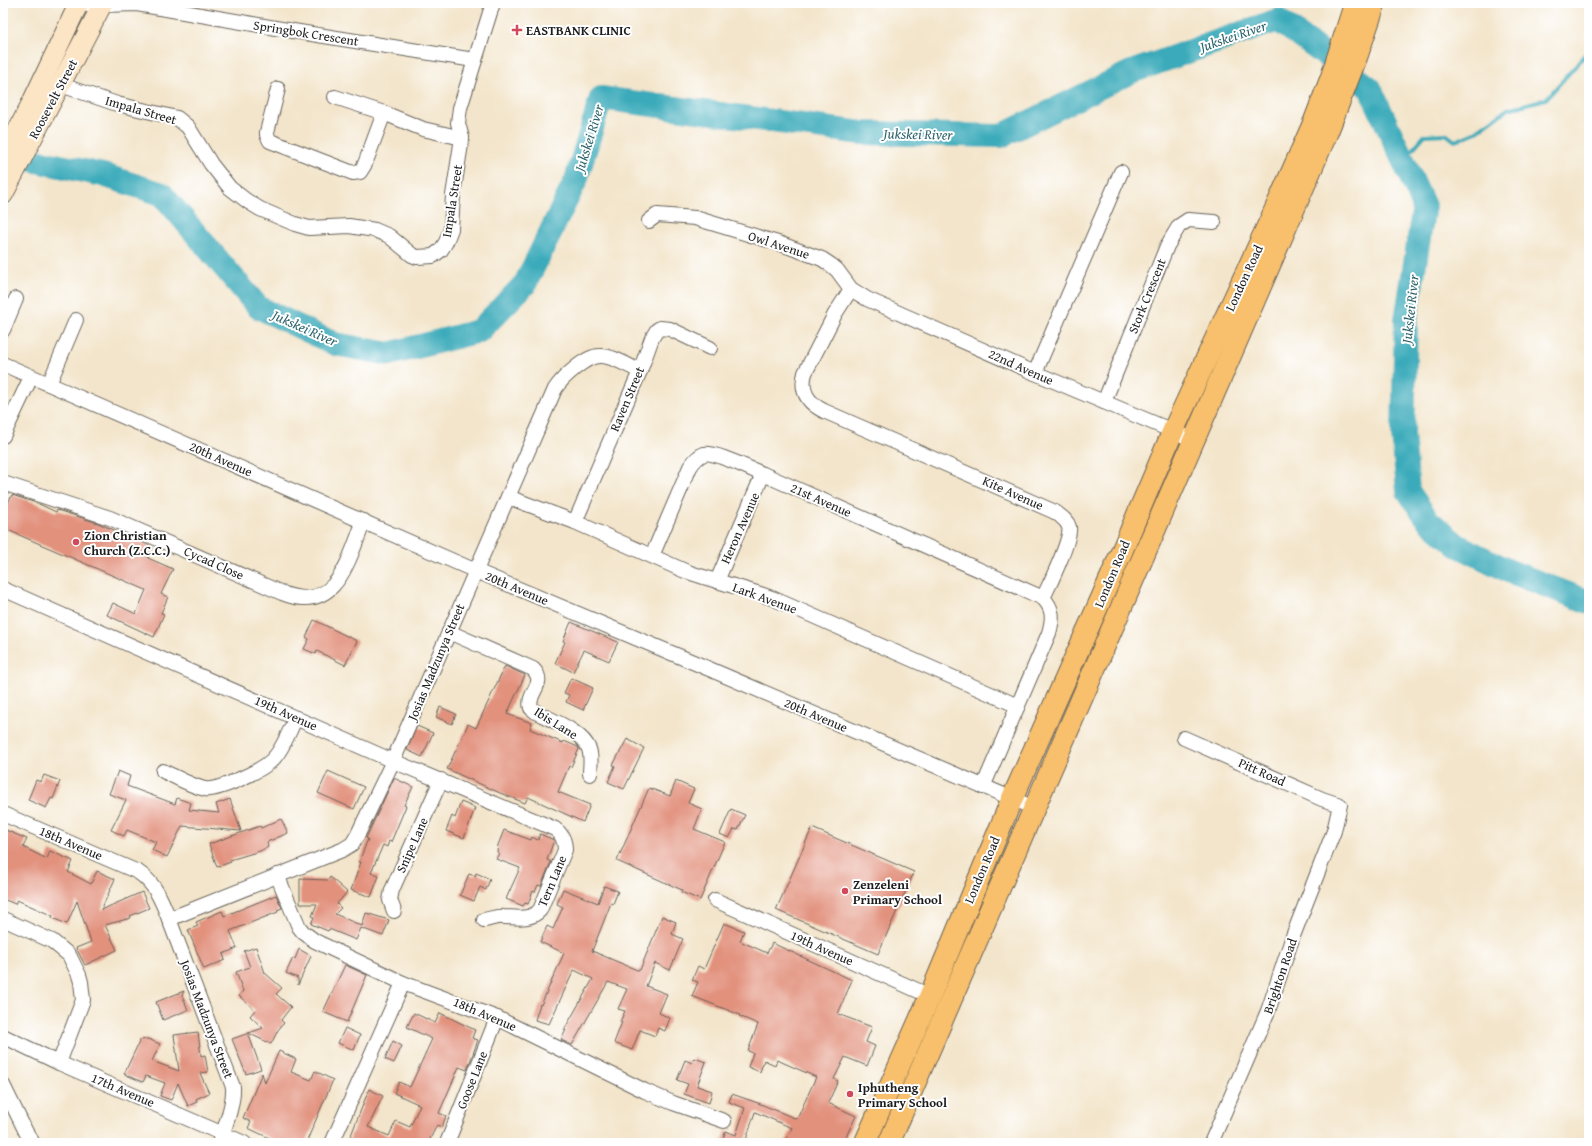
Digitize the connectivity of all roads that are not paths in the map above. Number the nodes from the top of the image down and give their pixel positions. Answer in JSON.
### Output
{"nodes":[{"id":1,"x":78,"y":3,"type":"edge"},
{"id":2,"x":137,"y":3,"type":"edge"},
{"id":3,"x":493,"y":3,"type":"edge"},
{"id":4,"x":1355,"y":3,"type":"edge"},
{"id":5,"x":1375,"y":3,"type":"edge"},
{"id":6,"x":103,"y":4,"type":"edge"},
{"id":7,"x":474,"y":60,"type":"junction"},
{"id":8,"x":61,"y":85,"type":"junction"},
{"id":9,"x":278,"y":89,"type":"dead end"},
{"id":10,"x":335,"y":97,"type":"dead end"},
{"id":11,"x":37,"y":111,"type":"junction"},
{"id":12,"x":384,"y":113,"type":"junction"},
{"id":13,"x":1320,"y":128,"type":"junction"},
{"id":14,"x":462,"y":138,"type":"junction"},
{"id":15,"x":3,"y":158,"type":"edge"},
{"id":16,"x":1121,"y":172,"type":"dead end"},
{"id":17,"x":3,"y":195,"type":"edge"},
{"id":18,"x":649,"y":221,"type":"dead end"},
{"id":19,"x":1214,"y":222,"type":"dead end"},
{"id":20,"x":851,"y":289,"type":"junction"},
{"id":21,"x":16,"y":300,"type":"dead end"},
{"id":22,"x":76,"y":320,"type":"dead end"},
{"id":23,"x":3,"y":330,"type":"edge"},
{"id":24,"x":710,"y":348,"type":"dead end"},
{"id":25,"x":3,"y":364,"type":"edge"},
{"id":26,"x":640,"y":371,"type":"junction"},
{"id":27,"x":1035,"y":373,"type":"junction"},
{"id":28,"x":31,"y":377,"type":"junction"},
{"id":29,"x":49,"y":384,"type":"junction"},
{"id":30,"x":1104,"y":402,"type":"junction"},
{"id":31,"x":1173,"y":431,"type":"junction"},
{"id":32,"x":3,"y":436,"type":"edge"},
{"id":33,"x":1194,"y":440,"type":"junction"},
{"id":34,"x":763,"y":474,"type":"junction"},
{"id":35,"x":3,"y":483,"type":"edge"},
{"id":36,"x":508,"y":497,"type":"junction"},
{"id":37,"x":364,"y":521,"type":"junction"},
{"id":38,"x":574,"y":522,"type":"junction"},
{"id":39,"x":652,"y":556,"type":"junction"},
{"id":40,"x":476,"y":571,"type":"junction"},
{"id":41,"x":717,"y":581,"type":"junction"},
{"id":42,"x":3,"y":589,"type":"edge"},
{"id":43,"x":1043,"y":598,"type":"junction"},
{"id":44,"x":449,"y":632,"type":"junction"},
{"id":45,"x":1018,"y":706,"type":"junction"},
{"id":46,"x":296,"y":718,"type":"junction"},
{"id":47,"x":1184,"y":738,"type":"dead end"},
{"id":48,"x":393,"y":761,"type":"junction"},
{"id":49,"x":162,"y":771,"type":"dead end"},
{"id":50,"x":590,"y":774,"type":"dead end"},
{"id":51,"x":441,"y":780,"type":"junction"},
{"id":52,"x":983,"y":787,"type":"junction"},
{"id":53,"x":1012,"y":799,"type":"junction"},
{"id":54,"x":1340,"y":805,"type":"joint"},
{"id":55,"x":1034,"y":808,"type":"junction"},
{"id":56,"x":3,"y":814,"type":"edge"},
{"id":57,"x":564,"y":841,"type":"joint"},
{"id":58,"x":138,"y":872,"type":"joint"},
{"id":59,"x":277,"y":875,"type":"junction"},
{"id":60,"x":715,"y":900,"type":"dead end"},
{"id":61,"x":394,"y":911,"type":"dead end"},
{"id":62,"x":3,"y":919,"type":"edge"},
{"id":63,"x":169,"y":919,"type":"junction"},
{"id":64,"x":484,"y":920,"type":"dead end"},
{"id":65,"x":403,"y":983,"type":"junction"},
{"id":66,"x":930,"y":996,"type":"junction"},
{"id":67,"x":497,"y":1018,"type":"junction"},
{"id":68,"x":3,"y":1036,"type":"edge"},
{"id":69,"x":59,"y":1063,"type":"junction"},
{"id":70,"x":3,"y":1085,"type":"edge"},
{"id":71,"x":724,"y":1121,"type":"dead end"},
{"id":72,"x":221,"y":1138,"type":"edge"},
{"id":73,"x":33,"y":1143,"type":"edge"},
{"id":74,"x":244,"y":1143,"type":"edge"},
{"id":75,"x":332,"y":1143,"type":"edge"},
{"id":76,"x":447,"y":1143,"type":"edge"},
{"id":77,"x":865,"y":1143,"type":"edge"},
{"id":78,"x":889,"y":1143,"type":"edge"},
{"id":79,"x":1210,"y":1143,"type":"edge"}],
"edges":[{"from":1,"to":6,"type":"street","name":"Springbok Crescent"},
{"from":1,"to":11,"type":"street","name":"Roosevelt Street"},
{"from":2,"to":6,"type":"street","name":"Springbok Crescent"},
{"from":2,"to":7,"type":"street","name":"Springbok Crescent"},
{"from":3,"to":7,"type":"street","name":"Impala Street"},
{"from":4,"to":13,"type":"main road","name":"London Road"},
{"from":5,"to":13,"type":"main road","name":"London Road"},
{"from":6,"to":8,"type":"street","name":"Roosevelt Street"},
{"from":7,"to":14,"type":"street","name":"Impala Street"},
{"from":8,"to":11,"type":"street","name":"Roosevelt Street"},
{"from":8,"to":14,"type":"street","name":"Impala Street"},
{"from":9,"to":12,"type":"street"},
{"from":10,"to":12,"type":"street"},
{"from":11,"to":15,"type":"street","name":"Roosevelt Street"},
{"from":11,"to":17,"type":"street","name":"Roosevelt Street"},
{"from":12,"to":14,"type":"street"},
{"from":13,"to":31,"type":"main road","name":"London Road"},
{"from":13,"to":33,"type":"main road","name":"London Road"},
{"from":16,"to":27,"type":"street"},
{"from":18,"to":20,"type":"street","name":"Owl Avenue"},
{"from":19,"to":30,"type":"street","name":"Stork Crescent"},
{"from":20,"to":27,"type":"street","name":"22nd Avenue"},
{"from":20,"to":43,"type":"street","name":"Kite Avenue"},
{"from":21,"to":23,"type":"street"},
{"from":22,"to":29,"type":"street"},
{"from":24,"to":26,"type":"street","name":"Raven Street"},
{"from":25,"to":28,"type":"street","name":"20th Avenue"},
{"from":26,"to":36,"type":"street","name":"Josias Madzunya Street"},
{"from":26,"to":38,"type":"street","name":"Raven Street"},
{"from":27,"to":30,"type":"street","name":"22nd Avenue"},
{"from":28,"to":29,"type":"street","name":"20th Avenue"},
{"from":28,"to":32,"type":"street"},
{"from":29,"to":37,"type":"street","name":"20th Avenue"},
{"from":30,"to":31,"type":"street","name":"22nd Avenue"},
{"from":31,"to":33,"type":"street","name":"22nd Avenue"},
{"from":31,"to":53,"type":"main road","name":"London Road"},
{"from":33,"to":55,"type":"main road","name":"London Road"},
{"from":34,"to":39,"type":"street","name":"21st Avenue"},
{"from":34,"to":41,"type":"street","name":"Heron Avenue"},
{"from":34,"to":43,"type":"street","name":"21st Avenue"},
{"from":35,"to":37,"type":"street","name":"Cycad Close"},
{"from":36,"to":38,"type":"street","name":"Lark Avenue"},
{"from":36,"to":40,"type":"street","name":"Josias Madzunya Street"},
{"from":37,"to":40,"type":"street","name":"20th Avenue"},
{"from":38,"to":39,"type":"street","name":"Lark Avenue"},
{"from":39,"to":41,"type":"street","name":"Lark Avenue"},
{"from":40,"to":44,"type":"street","name":"Josias Madzunya Street"},
{"from":40,"to":52,"type":"street","name":"20th Avenue"},
{"from":41,"to":45,"type":"street","name":"Lark Avenue"},
{"from":42,"to":46,"type":"street","name":"19th Avenue"},
{"from":43,"to":45,"type":"street"},
{"from":44,"to":48,"type":"street","name":"Josias Madzunya Street"},
{"from":44,"to":50,"type":"street","name":"Ibis Lane"},
{"from":45,"to":52,"type":"street"},
{"from":46,"to":48,"type":"street","name":"19th Avenue"},
{"from":46,"to":49,"type":"street"},
{"from":47,"to":54,"type":"street","name":"Pitt Road"},
{"from":48,"to":51,"type":"street","name":"19th Avenue"},
{"from":48,"to":59,"type":"street","name":"Josias Madzunya Street"},
{"from":51,"to":57,"type":"street","name":"19th Avenue"},
{"from":51,"to":61,"type":"street","name":"Snipe Lane"},
{"from":52,"to":53,"type":"street","name":"20th Avenue"},
{"from":53,"to":55,"type":"street","name":"20th Avenue"},
{"from":53,"to":66,"type":"main road","name":"London Road"},
{"from":54,"to":79,"type":"street","name":"Brighton Road"},
{"from":55,"to":78,"type":"main road","name":"London Road"},
{"from":56,"to":58,"type":"street","name":"18th Avenue"},
{"from":57,"to":64,"type":"street","name":"Tern Lane"},
{"from":58,"to":63,"type":"street","name":"Josias Madzunya Street"},
{"from":59,"to":63,"type":"street","name":"Josias Madzunya Street"},
{"from":59,"to":65,"type":"street","name":"18th Avenue"},
{"from":60,"to":66,"type":"street","name":"19th Avenue"},
{"from":62,"to":69,"type":"street"},
{"from":63,"to":72,"type":"street","name":"Josias Madzunya Street"},
{"from":65,"to":67,"type":"street","name":"18th Avenue"},
{"from":65,"to":75,"type":"street"},
{"from":66,"to":77,"type":"main road","name":"London Road"},
{"from":67,"to":71,"type":"street","name":"18th Avenue"},
{"from":67,"to":76,"type":"street","name":"Goose Lane"},
{"from":68,"to":69,"type":"street","name":"17th Avenue"},
{"from":69,"to":72,"type":"street","name":"17th Avenue"},
{"from":70,"to":73,"type":"street"},
{"from":72,"to":74,"type":"street","name":"17th Avenue"}]}
